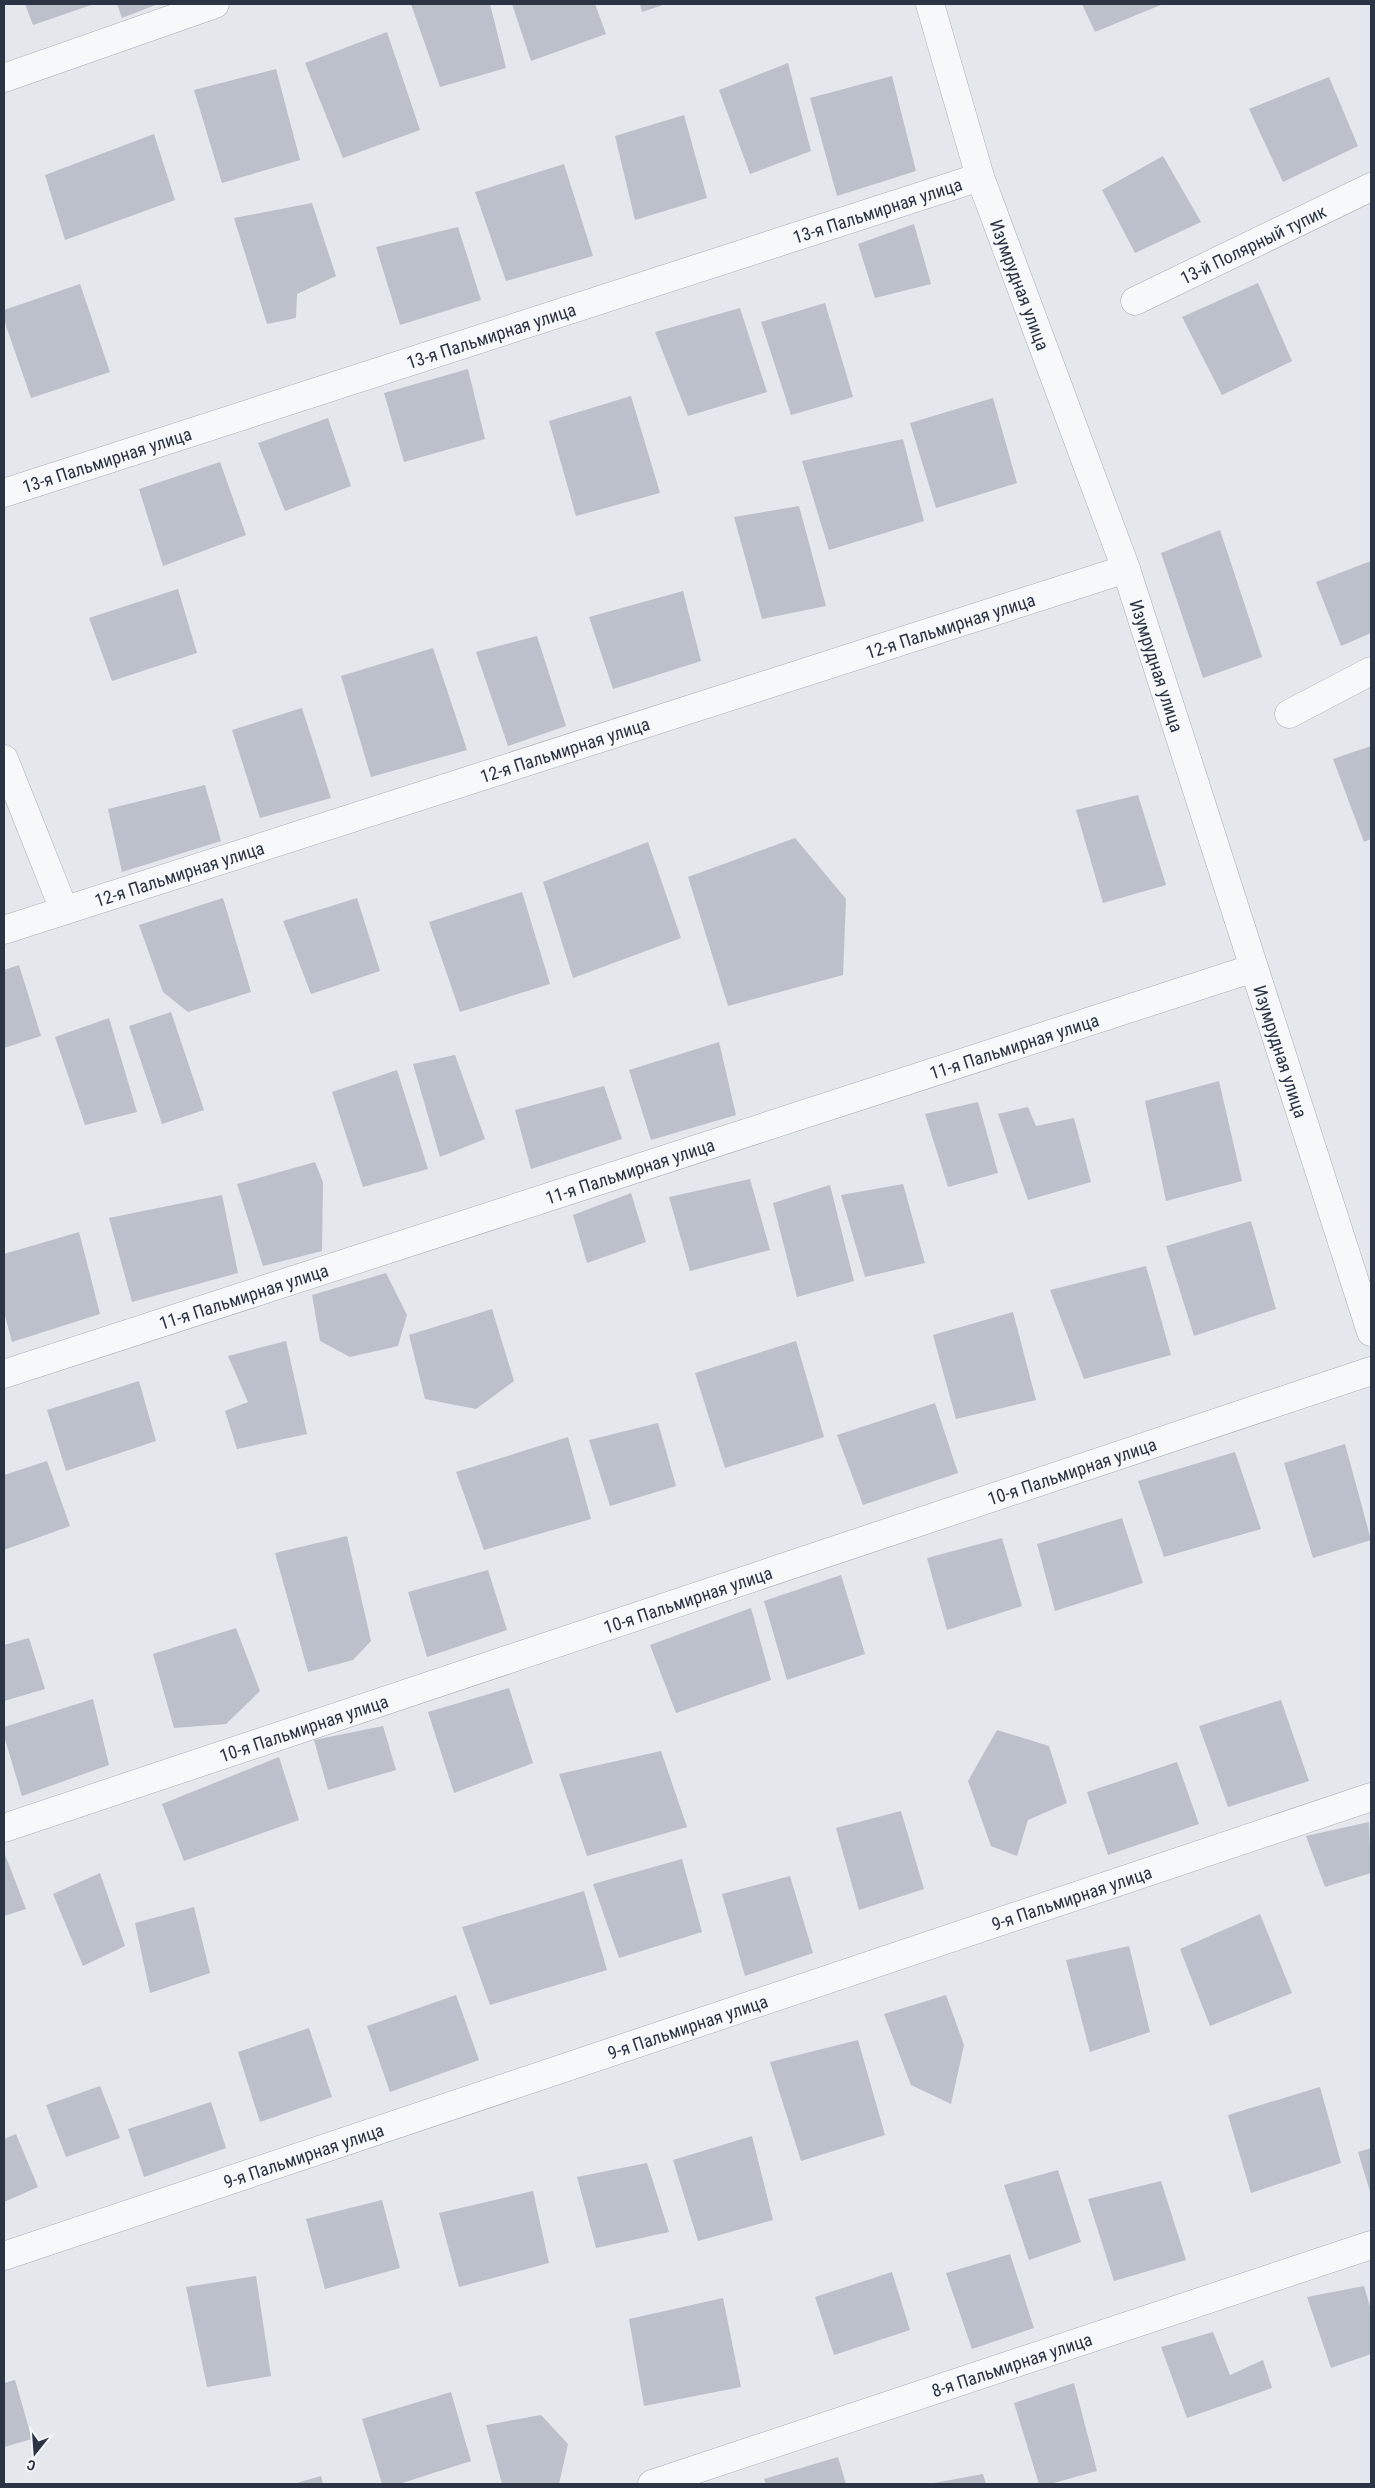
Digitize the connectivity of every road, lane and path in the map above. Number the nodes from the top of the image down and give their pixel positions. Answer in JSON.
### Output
{"nodes":[{"id":1,"x":215,"y":4,"type":"edge"},
{"id":2,"x":930,"y":4,"type":"edge"},
{"id":3,"x":4,"y":78,"type":"edge"},
{"id":4,"x":980,"y":177,"type":"junction"},
{"id":5,"x":1371,"y":187,"type":"edge"},
{"id":6,"x":1135,"y":301,"type":"dead end"},
{"id":7,"x":4,"y":493,"type":"edge"},
{"id":8,"x":1126,"y":569,"type":"junction"},
{"id":9,"x":1371,"y":671,"type":"edge"},
{"id":10,"x":1289,"y":714,"type":"dead end"},
{"id":11,"x":4,"y":759,"type":"edge"},
{"id":12,"x":64,"y":910,"type":"junction"},
{"id":13,"x":4,"y":930,"type":"edge"},
{"id":14,"x":1254,"y":968,"type":"junction"},
{"id":15,"x":1371,"y":1332,"type":"edge"},
{"id":16,"x":1371,"y":1371,"type":"edge"},
{"id":17,"x":4,"y":1374,"type":"edge"},
{"id":18,"x":1371,"y":1797,"type":"edge"},
{"id":19,"x":4,"y":1828,"type":"edge"},
{"id":20,"x":1371,"y":2245,"type":"edge"},
{"id":21,"x":4,"y":2256,"type":"edge"},
{"id":22,"x":652,"y":2484,"type":"edge"}],
"edges":[{"from":1,"to":3,"type":"street"},
{"from":2,"to":4,"type":"street","name":"Изумрудная улица"},
{"from":4,"to":7,"type":"street","name":"13-я Пальмирная улица"},
{"from":4,"to":8,"type":"street","name":"Изумрудная улица"},
{"from":5,"to":6,"type":"street","name":"13-й Полярный тупик"},
{"from":8,"to":12,"type":"street","name":"12-я Пальмирная улица"},
{"from":8,"to":14,"type":"street","name":"Изумрудная улица"},
{"from":9,"to":10,"type":"street"},
{"from":11,"to":12,"type":"street"},
{"from":12,"to":13,"type":"street","name":"12-я Пальмирная улица"},
{"from":14,"to":15,"type":"street","name":"Изумрудная улица"},
{"from":14,"to":17,"type":"street","name":"11-я Пальмирная улица"},
{"from":16,"to":19,"type":"street","name":"10-я Пальмирная улица"},
{"from":18,"to":21,"type":"street","name":"9-я Пальмирная улица"},
{"from":20,"to":22,"type":"street","name":"8-я Пальмирная улица"}]}
